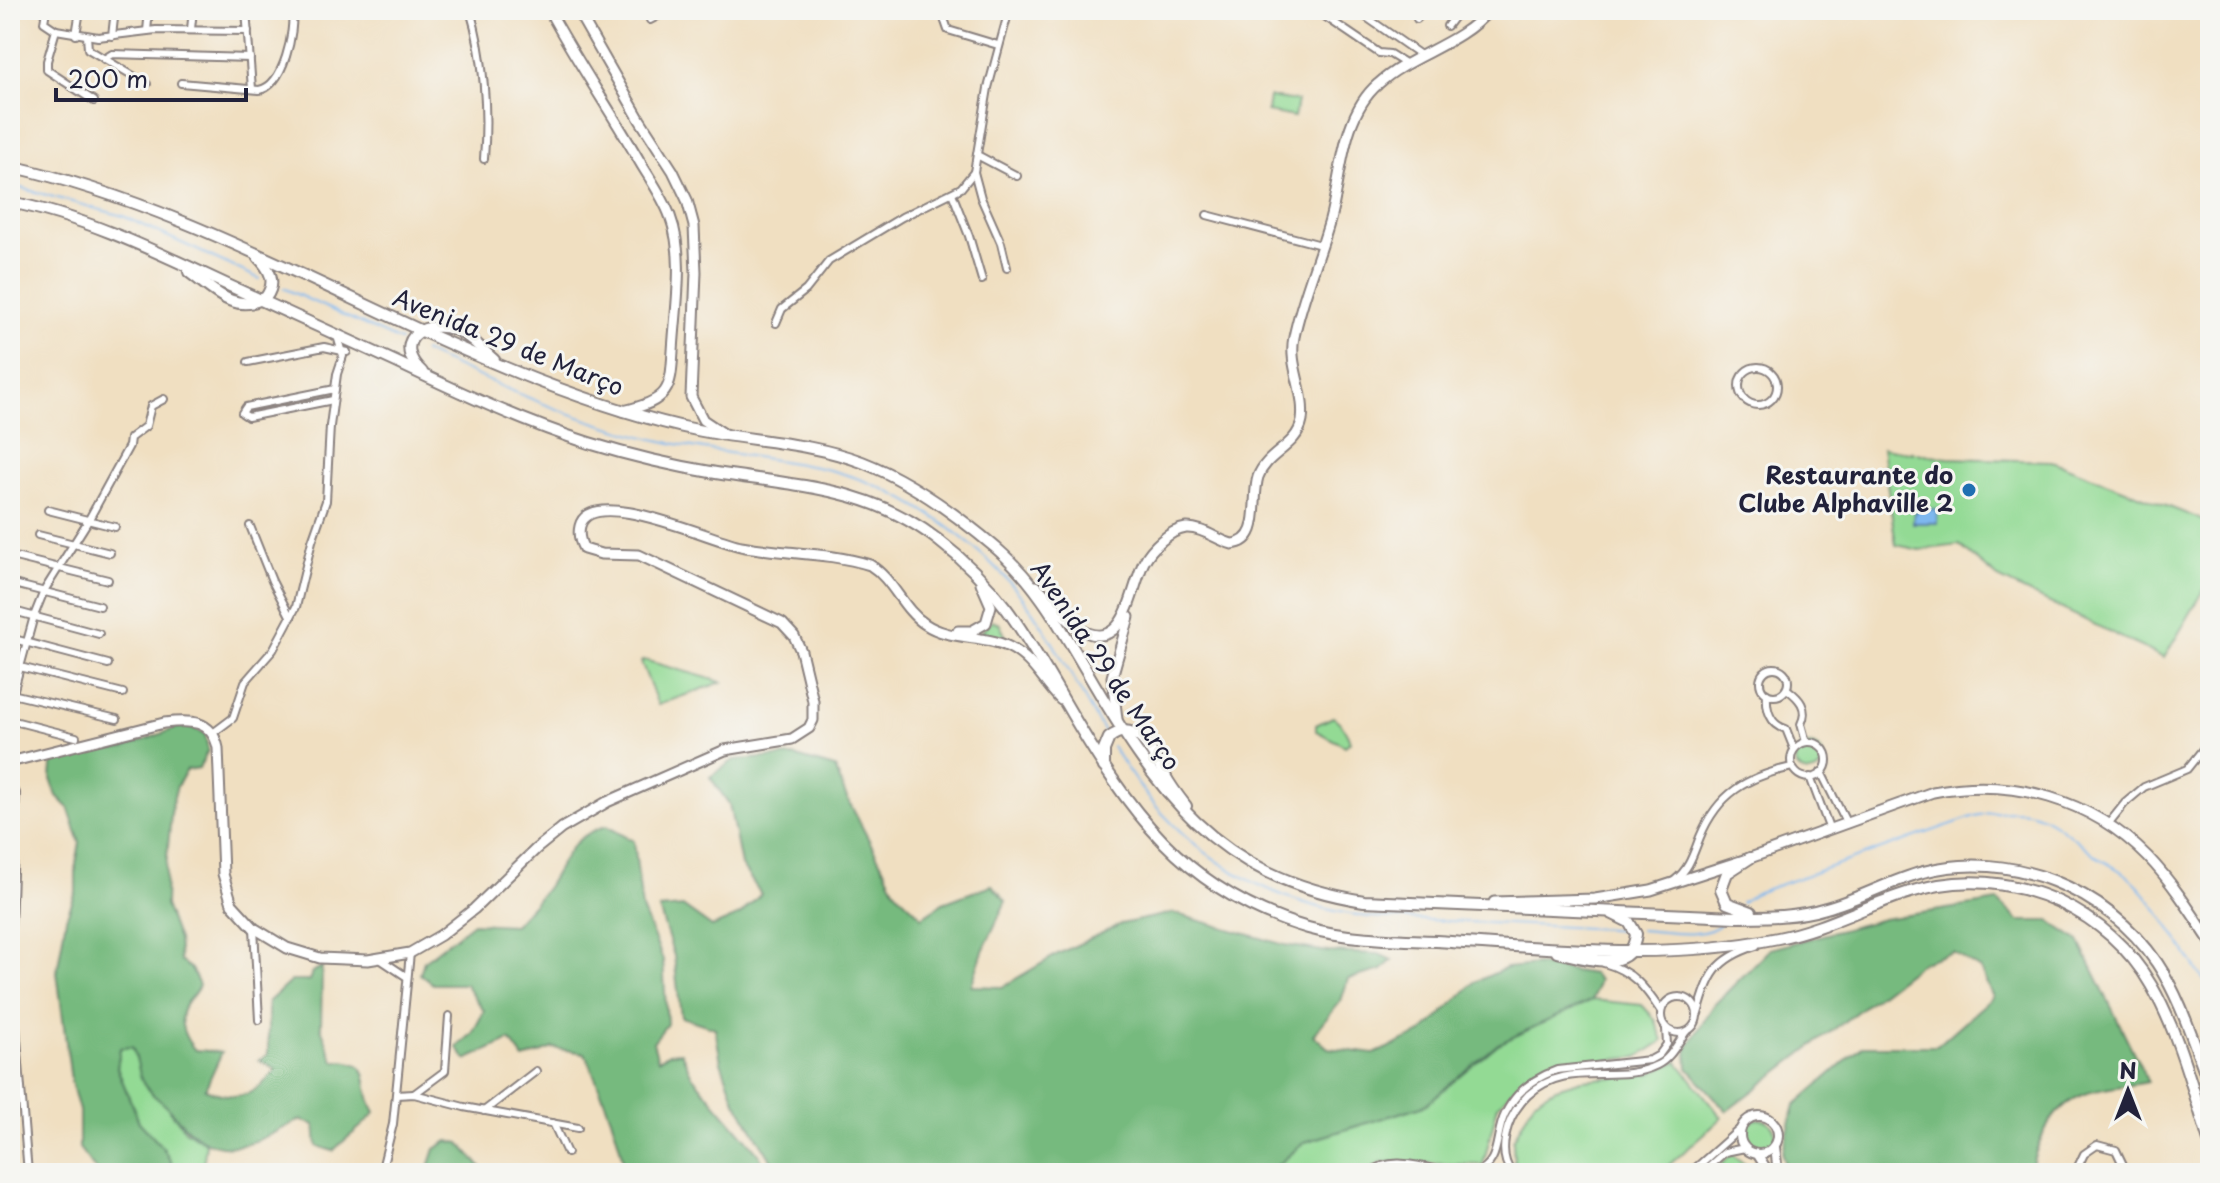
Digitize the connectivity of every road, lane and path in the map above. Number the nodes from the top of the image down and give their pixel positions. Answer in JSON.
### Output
{"nodes":[{"id":1,"x":46,"y":10,"type":"edge"},
{"id":2,"x":80,"y":10,"type":"edge"},
{"id":3,"x":115,"y":10,"type":"edge"},
{"id":4,"x":149,"y":10,"type":"edge"},
{"id":5,"x":193,"y":10,"type":"edge"},
{"id":6,"x":246,"y":10,"type":"edge"},
{"id":7,"x":292,"y":10,"type":"edge"},
{"id":8,"x":470,"y":10,"type":"edge"},
{"id":9,"x":549,"y":10,"type":"edge"},
{"id":10,"x":577,"y":10,"type":"edge"},
{"id":11,"x":669,"y":10,"type":"edge"},
{"id":12,"x":941,"y":10,"type":"edge"},
{"id":13,"x":1009,"y":10,"type":"edge"},
{"id":14,"x":1356,"y":10,"type":"edge"},
{"id":15,"x":1424,"y":10,"type":"edge"},
{"id":16,"x":1459,"y":10,"type":"edge"},
{"id":17,"x":1484,"y":12,"type":"edge"},
{"id":18,"x":1323,"y":15,"type":"dead end"},
{"id":19,"x":1417,"y":19,"type":"dead end"},
{"id":20,"x":650,"y":20,"type":"dead end"},
{"id":21,"x":1447,"y":26,"type":"dead end"},
{"id":22,"x":191,"y":29,"type":"junction"},
{"id":23,"x":56,"y":30,"type":"junction"},
{"id":24,"x":147,"y":31,"type":"junction"},
{"id":25,"x":248,"y":31,"type":"junction"},
{"id":26,"x":76,"y":35,"type":"junction"},
{"id":27,"x":87,"y":36,"type":"junction"},
{"id":28,"x":112,"y":36,"type":"junction"},
{"id":29,"x":98,"y":37,"type":"junction"},
{"id":30,"x":998,"y":45,"type":"junction"},
{"id":31,"x":95,"y":53,"type":"junction"},
{"id":32,"x":1422,"y":56,"type":"junction"},
{"id":33,"x":250,"y":58,"type":"junction"},
{"id":34,"x":104,"y":59,"type":"junction"},
{"id":35,"x":1406,"y":64,"type":"junction"},
{"id":36,"x":181,"y":83,"type":"dead end"},
{"id":37,"x":147,"y":84,"type":"dead end"},
{"id":38,"x":252,"y":89,"type":"junction"},
{"id":39,"x":94,"y":101,"type":"dead end"},
{"id":40,"x":977,"y":155,"type":"junction"},
{"id":41,"x":484,"y":159,"type":"dead end"},
{"id":42,"x":10,"y":166,"type":"edge"},
{"id":43,"x":974,"y":172,"type":"junction"},
{"id":44,"x":1017,"y":176,"type":"dead end"},
{"id":45,"x":952,"y":193,"type":"junction"},
{"id":46,"x":10,"y":202,"type":"edge"},
{"id":47,"x":1207,"y":215,"type":"dead end"},
{"id":48,"x":1321,"y":245,"type":"junction"},
{"id":49,"x":254,"y":253,"type":"junction"},
{"id":50,"x":1007,"y":268,"type":"dead end"},
{"id":51,"x":982,"y":280,"type":"dead end"},
{"id":52,"x":262,"y":300,"type":"junction"},
{"id":53,"x":776,"y":323,"type":"dead end"},
{"id":54,"x":422,"y":330,"type":"junction"},
{"id":55,"x":337,"y":335,"type":"junction"},
{"id":56,"x":369,"y":350,"type":"junction"},
{"id":57,"x":344,"y":353,"type":"junction"},
{"id":58,"x":248,"y":362,"type":"dead end"},
{"id":59,"x":428,"y":378,"type":"junction"},
{"id":60,"x":1776,"y":380,"type":"joint"},
{"id":61,"x":335,"y":389,"type":"junction"},
{"id":62,"x":164,"y":399,"type":"dead end"},
{"id":63,"x":333,"y":400,"type":"junction"},
{"id":64,"x":623,"y":411,"type":"junction"},
{"id":65,"x":727,"y":436,"type":"junction"},
{"id":66,"x":48,"y":510,"type":"dead end"},
{"id":67,"x":88,"y":521,"type":"junction"},
{"id":68,"x":250,"y":526,"type":"dead end"},
{"id":69,"x":115,"y":527,"type":"dead end"},
{"id":70,"x":38,"y":535,"type":"dead end"},
{"id":71,"x":73,"y":544,"type":"junction"},
{"id":72,"x":110,"y":553,"type":"dead end"},
{"id":73,"x":15,"y":557,"type":"dead end"},
{"id":74,"x":59,"y":568,"type":"junction"},
{"id":75,"x":973,"y":569,"type":"junction"},
{"id":76,"x":1025,"y":576,"type":"junction"},
{"id":77,"x":1139,"y":577,"type":"junction"},
{"id":78,"x":108,"y":580,"type":"dead end"},
{"id":79,"x":10,"y":583,"type":"edge"},
{"id":80,"x":44,"y":591,"type":"junction"},
{"id":81,"x":100,"y":606,"type":"dead end"},
{"id":82,"x":10,"y":610,"type":"edge"},
{"id":83,"x":34,"y":616,"type":"junction"},
{"id":84,"x":291,"y":618,"type":"junction"},
{"id":85,"x":916,"y":618,"type":"junction"},
{"id":86,"x":99,"y":634,"type":"dead end"},
{"id":87,"x":10,"y":638,"type":"edge"},
{"id":88,"x":27,"y":642,"type":"junction"},
{"id":89,"x":108,"y":664,"type":"dead end"},
{"id":90,"x":20,"y":667,"type":"junction"},
{"id":91,"x":1787,"y":689,"type":"junction"},
{"id":92,"x":123,"y":693,"type":"dead end"},
{"id":93,"x":11,"y":694,"type":"edge"},
{"id":94,"x":1767,"y":694,"type":"junction"},
{"id":95,"x":10,"y":704,"type":"edge"},
{"id":96,"x":1067,"y":707,"type":"junction"},
{"id":97,"x":117,"y":719,"type":"dead end"},
{"id":98,"x":10,"y":720,"type":"edge"},
{"id":99,"x":1801,"y":724,"type":"junction"},
{"id":100,"x":1121,"y":727,"type":"junction"},
{"id":101,"x":1786,"y":729,"type":"junction"},
{"id":102,"x":213,"y":733,"type":"junction"},
{"id":103,"x":76,"y":737,"type":"dead end"},
{"id":104,"x":2210,"y":740,"type":"edge"},
{"id":105,"x":1806,"y":742,"type":"junction"},
{"id":106,"x":1794,"y":749,"type":"junction"},
{"id":107,"x":10,"y":762,"type":"edge"},
{"id":108,"x":1792,"y":767,"type":"junction"},
{"id":109,"x":1104,"y":769,"type":"junction"},
{"id":110,"x":1821,"y":772,"type":"junction"},
{"id":111,"x":1810,"y":777,"type":"junction"},
{"id":112,"x":16,"y":793,"type":"dead end"},
{"id":113,"x":13,"y":823,"type":"edge"},
{"id":114,"x":2109,"y":823,"type":"junction"},
{"id":115,"x":1847,"y":824,"type":"junction"},
{"id":116,"x":1830,"y":830,"type":"junction"},
{"id":117,"x":1695,"y":853,"type":"junction"},
{"id":118,"x":1750,"y":858,"type":"junction"},
{"id":119,"x":1709,"y":871,"type":"junction"},
{"id":120,"x":1672,"y":882,"type":"junction"},
{"id":121,"x":1459,"y":903,"type":"junction"},
{"id":122,"x":1599,"y":909,"type":"junction"},
{"id":123,"x":1776,"y":917,"type":"junction"},
{"id":124,"x":254,"y":928,"type":"junction"},
{"id":125,"x":1776,"y":939,"type":"junction"},
{"id":126,"x":2210,"y":941,"type":"edge"},
{"id":127,"x":1504,"y":945,"type":"junction"},
{"id":128,"x":1631,"y":948,"type":"junction"},
{"id":129,"x":10,"y":953,"type":"edge"},
{"id":130,"x":410,"y":953,"type":"junction"},
{"id":131,"x":380,"y":959,"type":"junction"},
{"id":132,"x":1601,"y":963,"type":"junction"},
{"id":133,"x":407,"y":977,"type":"junction"},
{"id":134,"x":1660,"y":1010,"type":"junction"},
{"id":135,"x":1698,"y":1014,"type":"junction"},
{"id":136,"x":449,"y":1016,"type":"dead end"},
{"id":137,"x":259,"y":1020,"type":"dead end"},
{"id":138,"x":1666,"y":1029,"type":"junction"},
{"id":139,"x":1685,"y":1033,"type":"junction"},
{"id":140,"x":536,"y":1071,"type":"dead end"},
{"id":141,"x":2210,"y":1085,"type":"edge"},
{"id":142,"x":414,"y":1094,"type":"junction"},
{"id":143,"x":396,"y":1095,"type":"junction"},
{"id":144,"x":484,"y":1111,"type":"junction"},
{"id":145,"x":553,"y":1123,"type":"junction"},
{"id":146,"x":1742,"y":1127,"type":"junction"},
{"id":147,"x":578,"y":1128,"type":"dead end"},
{"id":148,"x":2210,"y":1144,"type":"edge"},
{"id":149,"x":1775,"y":1147,"type":"junction"},
{"id":150,"x":1745,"y":1148,"type":"junction"},
{"id":151,"x":567,"y":1153,"type":"dead end"},
{"id":152,"x":1758,"y":1155,"type":"junction"},
{"id":153,"x":381,"y":1170,"type":"edge"},
{"id":154,"x":1371,"y":1172,"type":"edge"},
{"id":155,"x":28,"y":1173,"type":"edge"},
{"id":156,"x":371,"y":1173,"type":"edge"},
{"id":157,"x":1453,"y":1173,"type":"edge"},
{"id":158,"x":1475,"y":1173,"type":"edge"},
{"id":159,"x":1512,"y":1173,"type":"edge"},
{"id":160,"x":1690,"y":1173,"type":"edge"},
{"id":161,"x":1701,"y":1173,"type":"edge"},
{"id":162,"x":1769,"y":1173,"type":"edge"},
{"id":163,"x":1778,"y":1173,"type":"edge"},
{"id":164,"x":2075,"y":1173,"type":"edge"},
{"id":165,"x":2127,"y":1173,"type":"edge"}],
"edges":[{"from":1,"to":23,"type":"street"},
{"from":2,"to":26,"type":"street"},
{"from":3,"to":28,"type":"street"},
{"from":4,"to":24,"type":"street"},
{"from":5,"to":22,"type":"street"},
{"from":6,"to":25,"type":"street"},
{"from":7,"to":38,"type":"street"},
{"from":8,"to":41,"type":"street"},
{"from":9,"to":64,"type":"main road"},
{"from":10,"to":65,"type":"main road"},
{"from":11,"to":20,"type":"street"},
{"from":12,"to":30,"type":"street"},
{"from":13,"to":30,"type":"street"},
{"from":14,"to":32,"type":"street"},
{"from":15,"to":19,"type":"street"},
{"from":16,"to":21,"type":"street"},
{"from":17,"to":32,"type":"main road"},
{"from":18,"to":35,"type":"street"},
{"from":22,"to":24,"type":"street"},
{"from":22,"to":25,"type":"street"},
{"from":23,"to":26,"type":"street"},
{"from":23,"to":39,"type":"street"},
{"from":24,"to":28,"type":"street"},
{"from":25,"to":33,"type":"street"},
{"from":26,"to":27,"type":"street"},
{"from":27,"to":29,"type":"street"},
{"from":27,"to":31,"type":"street"},
{"from":28,"to":29,"type":"street"},
{"from":29,"to":31,"type":"street"},
{"from":30,"to":40,"type":"street"},
{"from":31,"to":34,"type":"street"},
{"from":32,"to":35,"type":"main road"},
{"from":33,"to":34,"type":"street"},
{"from":33,"to":38,"type":"street"},
{"from":34,"to":37,"type":"street"},
{"from":35,"to":48,"type":"main road"},
{"from":36,"to":38,"type":"street"},
{"from":40,"to":43,"type":"street"},
{"from":40,"to":44,"type":"street"},
{"from":42,"to":49,"type":"main road","name":"Avenida 29 de Março"},
{"from":43,"to":45,"type":"street"},
{"from":43,"to":50,"type":"street"},
{"from":45,"to":51,"type":"street"},
{"from":45,"to":53,"type":"street"},
{"from":46,"to":52,"type":"main road"},
{"from":47,"to":48,"type":"street"},
{"from":48,"to":77,"type":"main road"},
{"from":49,"to":52,"type":"main road"},
{"from":49,"to":54,"type":"main road","name":"Avenida 29 de Março"},
{"from":52,"to":55,"type":"main road","name":"Avenida 29 de Março"},
{"from":54,"to":59,"type":"main road"},
{"from":54,"to":64,"type":"main road","name":"Avenida 29 de Março"},
{"from":55,"to":56,"type":"main road","name":"Avenida 29 de Março"},
{"from":55,"to":57,"type":"street"},
{"from":56,"to":57,"type":"street"},
{"from":56,"to":59,"type":"main road","name":"Avenida 29 de Março"},
{"from":57,"to":58,"type":"street"},
{"from":57,"to":61,"type":"street"},
{"from":59,"to":75,"type":"main road","name":"Avenida 29 de Março"},
{"from":60,"to":60,"type":"street"},
{"from":61,"to":63,"type":"street"},
{"from":61,"to":63,"type":"street"},
{"from":62,"to":67,"type":"street"},
{"from":63,"to":84,"type":"street"},
{"from":64,"to":65,"type":"main road","name":"Avenida 29 de Março"},
{"from":65,"to":76,"type":"main road","name":"Avenida 29 de Março"},
{"from":66,"to":67,"type":"street"},
{"from":67,"to":69,"type":"street"},
{"from":67,"to":71,"type":"street"},
{"from":68,"to":84,"type":"street"},
{"from":70,"to":71,"type":"street"},
{"from":71,"to":72,"type":"street"},
{"from":71,"to":74,"type":"street"},
{"from":73,"to":74,"type":"street"},
{"from":74,"to":78,"type":"street"},
{"from":74,"to":80,"type":"street"},
{"from":75,"to":85,"type":"main road"},
{"from":75,"to":96,"type":"main road","name":"Avenida 29 de Março"},
{"from":76,"to":77,"type":"main road"},
{"from":76,"to":100,"type":"main road","name":"Avenida 29 de Março"},
{"from":77,"to":100,"type":"main road"},
{"from":79,"to":80,"type":"street"},
{"from":80,"to":81,"type":"street"},
{"from":80,"to":83,"type":"street"},
{"from":82,"to":83,"type":"street"},
{"from":83,"to":86,"type":"street"},
{"from":83,"to":88,"type":"street"},
{"from":84,"to":102,"type":"street"},
{"from":85,"to":96,"type":"main road"},
{"from":85,"to":130,"type":"main road"},
{"from":87,"to":88,"type":"street"},
{"from":88,"to":89,"type":"street"},
{"from":88,"to":90,"type":"street"},
{"from":90,"to":92,"type":"street"},
{"from":90,"to":93,"type":"street"},
{"from":91,"to":94,"type":"street"},
{"from":91,"to":94,"type":"street"},
{"from":91,"to":99,"type":"street"},
{"from":93,"to":95,"type":"street"},
{"from":93,"to":97,"type":"street"},
{"from":94,"to":101,"type":"street"},
{"from":96,"to":109,"type":"main road","name":"Avenida 29 de Março"},
{"from":98,"to":103,"type":"street"},
{"from":99,"to":101,"type":"street"},
{"from":99,"to":105,"type":"street"},
{"from":100,"to":109,"type":"main road"},
{"from":100,"to":121,"type":"main road"},
{"from":101,"to":106,"type":"street"},
{"from":102,"to":107,"type":"main road"},
{"from":102,"to":124,"type":"main road"},
{"from":104,"to":114,"type":"street"},
{"from":105,"to":106,"type":"street"},
{"from":105,"to":110,"type":"street"},
{"from":106,"to":108,"type":"street"},
{"from":108,"to":111,"type":"street"},
{"from":108,"to":117,"type":"street"},
{"from":109,"to":127,"type":"main road","name":"Avenida 29 de Março"},
{"from":110,"to":111,"type":"street"},
{"from":110,"to":115,"type":"street"},
{"from":111,"to":116,"type":"street"},
{"from":112,"to":113,"type":"street"},
{"from":113,"to":129,"type":"street"},
{"from":114,"to":115,"type":"main road"},
{"from":114,"to":126,"type":"main road"},
{"from":115,"to":116,"type":"main road"},
{"from":116,"to":118,"type":"main road"},
{"from":117,"to":119,"type":"street"},
{"from":117,"to":120,"type":"street"},
{"from":118,"to":119,"type":"main road"},
{"from":118,"to":123,"type":"main road"},
{"from":119,"to":120,"type":"main road"},
{"from":120,"to":121,"type":"main road"},
{"from":121,"to":122,"type":"main road"},
{"from":122,"to":123,"type":"main road"},
{"from":122,"to":128,"type":"main road"},
{"from":123,"to":141,"type":"main road"},
{"from":124,"to":131,"type":"main road"},
{"from":124,"to":137,"type":"street"},
{"from":125,"to":128,"type":"main road","name":"Avenida 29 de Março"},
{"from":125,"to":135,"type":"street"},
{"from":125,"to":148,"type":"main road","name":"Avenida 29 de Março"},
{"from":127,"to":128,"type":"main road","name":"Avenida 29 de Março"},
{"from":127,"to":132,"type":"main road"},
{"from":128,"to":132,"type":"main road"},
{"from":129,"to":155,"type":"street"},
{"from":130,"to":131,"type":"main road"},
{"from":130,"to":133,"type":"street"},
{"from":131,"to":133,"type":"street"},
{"from":132,"to":134,"type":"street"},
{"from":133,"to":143,"type":"street"},
{"from":134,"to":135,"type":"street"},
{"from":134,"to":138,"type":"street"},
{"from":135,"to":139,"type":"street"},
{"from":136,"to":142,"type":"street"},
{"from":138,"to":139,"type":"street"},
{"from":138,"to":158,"type":"street"},
{"from":139,"to":159,"type":"street"},
{"from":140,"to":144,"type":"street"},
{"from":142,"to":143,"type":"street"},
{"from":142,"to":144,"type":"street"},
{"from":143,"to":153,"type":"street"},
{"from":144,"to":145,"type":"street"},
{"from":145,"to":147,"type":"street"},
{"from":145,"to":151,"type":"street"},
{"from":146,"to":149,"type":"street"},
{"from":146,"to":150,"type":"street"},
{"from":146,"to":160,"type":"street"},
{"from":149,"to":152,"type":"street"},
{"from":149,"to":163,"type":"street"},
{"from":150,"to":152,"type":"street"},
{"from":150,"to":161,"type":"street"},
{"from":152,"to":162,"type":"street"},
{"from":153,"to":156,"type":"street"},
{"from":154,"to":157,"type":"street"},
{"from":164,"to":165,"type":"street"}]}
